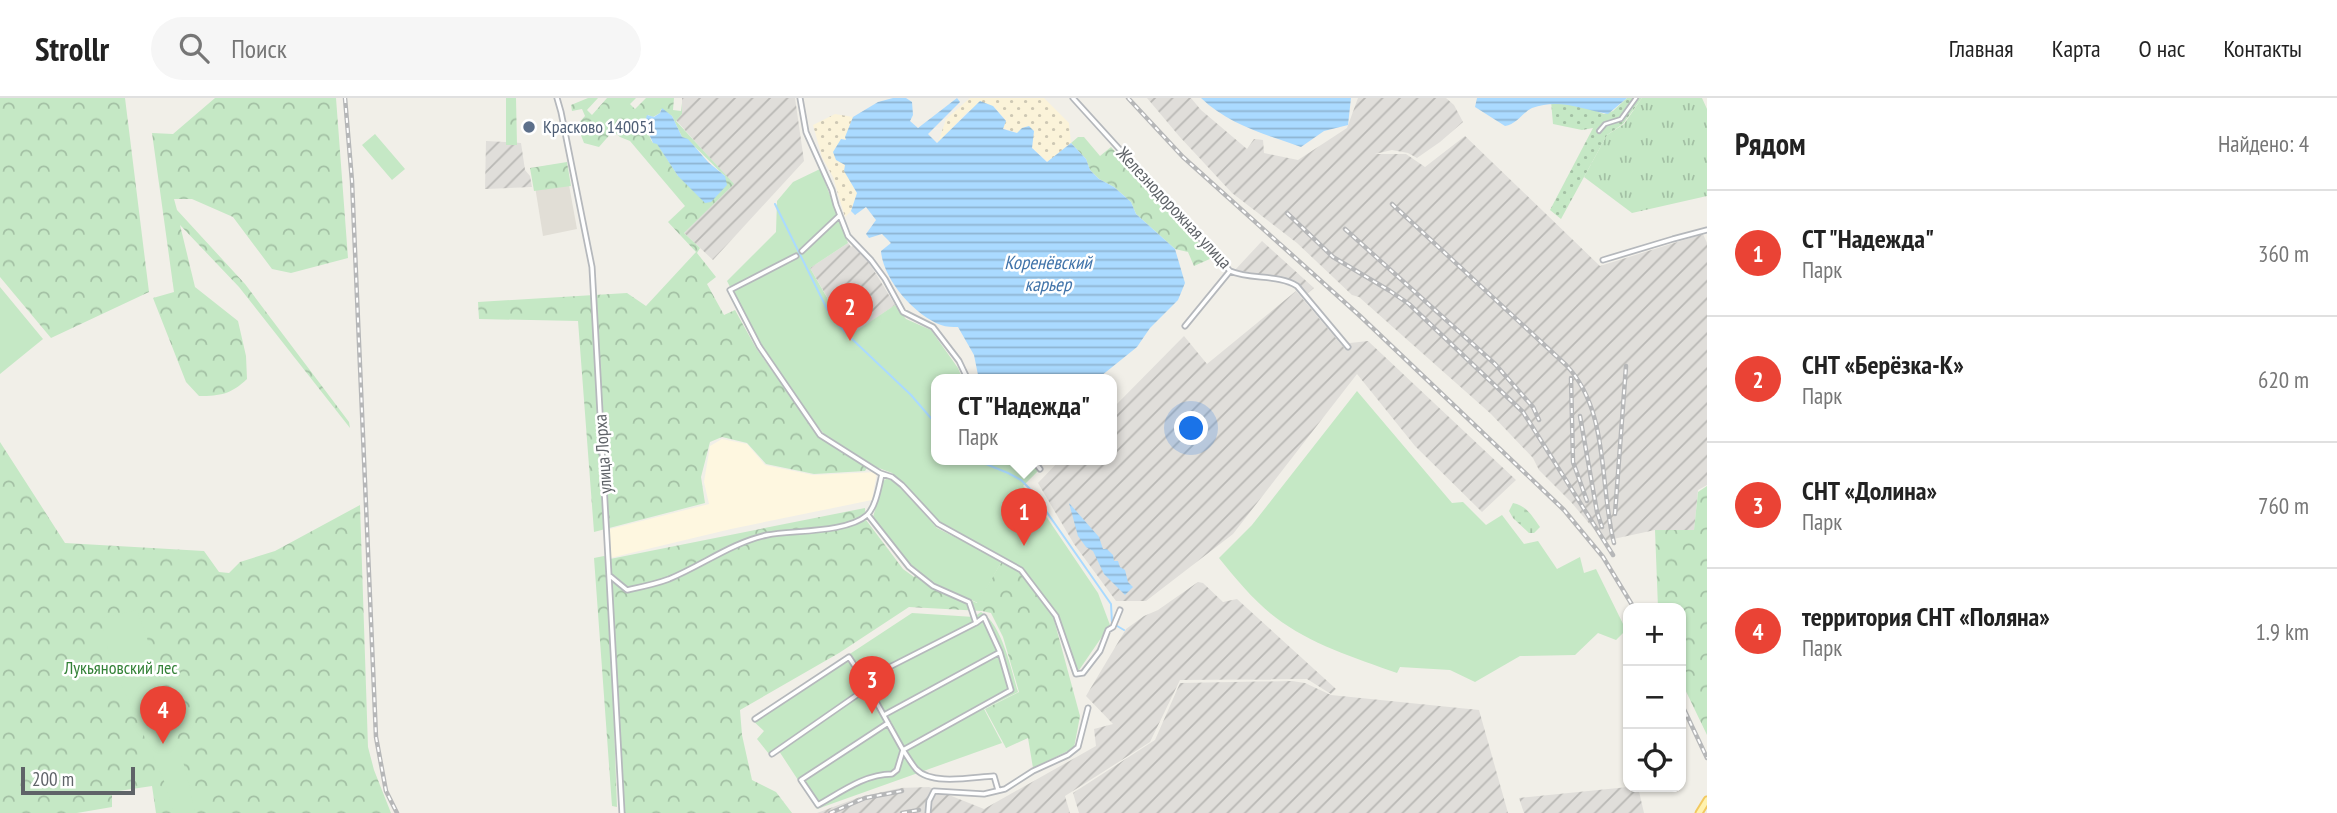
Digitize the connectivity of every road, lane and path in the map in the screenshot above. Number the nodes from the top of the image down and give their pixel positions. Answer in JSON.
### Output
{"nodes":[{"id":1,"x":557,"y":98,"type":"edge"},
{"id":2,"x":800,"y":98,"type":"edge"},
{"id":3,"x":1073,"y":98,"type":"edge"},
{"id":4,"x":1636,"y":98,"type":"edge"},
{"id":5,"x":1599,"y":131,"type":"dead end"},
{"id":6,"x":840,"y":216,"type":"junction"},
{"id":7,"x":1707,"y":230,"type":"edge"},
{"id":8,"x":802,"y":251,"type":"dead end"},
{"id":9,"x":796,"y":256,"type":"dead end"},
{"id":10,"x":1603,"y":260,"type":"dead end"},
{"id":11,"x":1230,"y":271,"type":"junction"},
{"id":12,"x":1185,"y":326,"type":"dead end"},
{"id":13,"x":1348,"y":347,"type":"dead end"},
{"id":14,"x":965,"y":374,"type":"edge"},
{"id":15,"x":1036,"y":465,"type":"edge"},
{"id":16,"x":1040,"y":469,"type":"dead end"},
{"id":17,"x":882,"y":474,"type":"junction"},
{"id":18,"x":868,"y":514,"type":"junction"},
{"id":19,"x":610,"y":576,"type":"junction"},
{"id":20,"x":1120,"y":610,"type":"dead end"},
{"id":21,"x":976,"y":623,"type":"junction"},
{"id":22,"x":1000,"y":652,"type":"junction"},
{"id":23,"x":864,"y":680,"type":"junction"},
{"id":24,"x":867,"y":688,"type":"junction"},
{"id":25,"x":1088,"y":708,"type":"dead end"},
{"id":26,"x":884,"y":715,"type":"junction"},
{"id":27,"x":755,"y":719,"type":"dead end"},
{"id":28,"x":888,"y":723,"type":"junction"},
{"id":29,"x":903,"y":750,"type":"junction"},
{"id":30,"x":772,"y":754,"type":"dead end"},
{"id":31,"x":998,"y":790,"type":"junction"},
{"id":32,"x":1707,"y":800,"type":"edge"},
{"id":33,"x":622,"y":813,"type":"edge"},
{"id":34,"x":928,"y":813,"type":"edge"},
{"id":35,"x":1699,"y":813,"type":"edge"}],
"edges":[{"from":1,"to":19,"type":"street","name":"улица Лорха"},
{"from":2,"to":6,"type":"street"},
{"from":3,"to":11,"type":"street","name":"Железнодорожная улица"},
{"from":4,"to":5,"type":"street"},
{"from":6,"to":8,"type":"street"},
{"from":6,"to":14,"type":"street"},
{"from":7,"to":10,"type":"street"},
{"from":9,"to":17,"type":"street"},
{"from":11,"to":12,"type":"street"},
{"from":11,"to":13,"type":"street","name":"Железнодорожная улица"},
{"from":15,"to":16,"type":"street"},
{"from":17,"to":18,"type":"street"},
{"from":17,"to":20,"type":"street"},
{"from":18,"to":19,"type":"street"},
{"from":18,"to":21,"type":"street"},
{"from":19,"to":33,"type":"street","name":"улица Лорха"},
{"from":21,"to":22,"type":"street"},
{"from":21,"to":23,"type":"street"},
{"from":22,"to":26,"type":"street"},
{"from":22,"to":29,"type":"street"},
{"from":23,"to":24,"type":"street"},
{"from":23,"to":27,"type":"street"},
{"from":24,"to":26,"type":"street"},
{"from":24,"to":30,"type":"street"},
{"from":25,"to":31,"type":"street"},
{"from":26,"to":28,"type":"street"},
{"from":28,"to":29,"type":"street"},
{"from":28,"to":29,"type":"street"},
{"from":29,"to":31,"type":"street"},
{"from":31,"to":34,"type":"street"},
{"from":32,"to":35,"type":"main road"}]}
